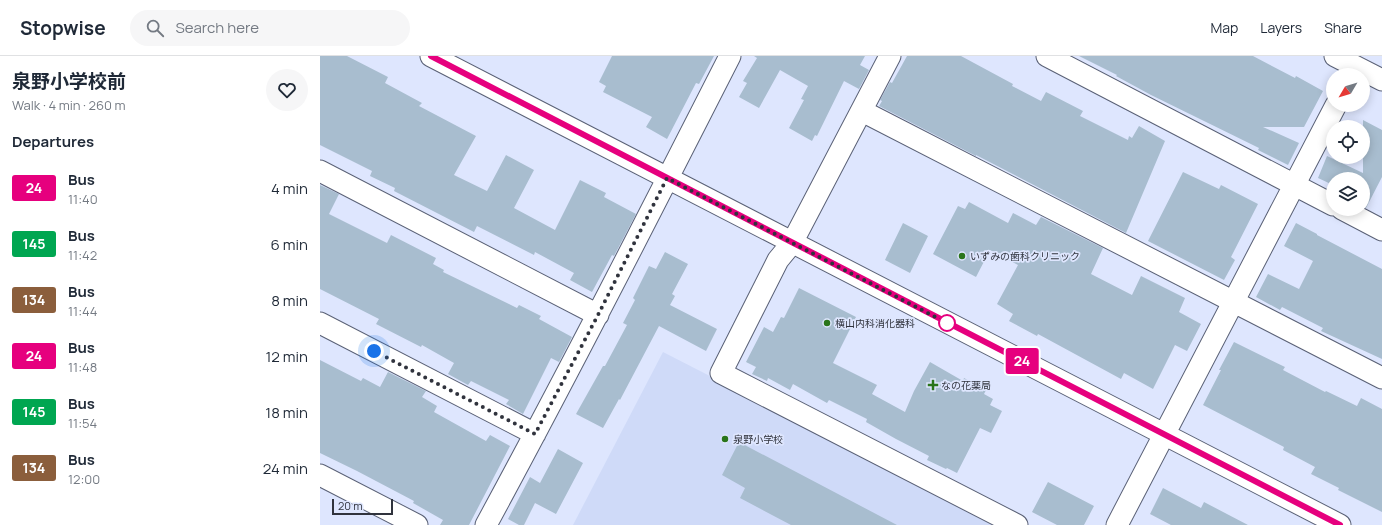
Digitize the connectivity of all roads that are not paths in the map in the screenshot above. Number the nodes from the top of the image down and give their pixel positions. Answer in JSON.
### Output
{"nodes":[{"id":1,"x":431,"y":56,"type":"edge"},
{"id":2,"x":730,"y":56,"type":"edge"},
{"id":3,"x":890,"y":56,"type":"edge"},
{"id":4,"x":1047,"y":56,"type":"edge"},
{"id":5,"x":1335,"y":56,"type":"edge"},
{"id":6,"x":1356,"y":66,"type":"edge"},
{"id":7,"x":1382,"y":80,"type":"edge"},
{"id":8,"x":862,"y":110,"type":"junction"},
{"id":9,"x":1332,"y":112,"type":"edge"},
{"id":10,"x":320,"y":171,"type":"edge"},
{"id":11,"x":667,"y":178,"type":"junction"},
{"id":12,"x":1294,"y":185,"type":"junction"},
{"id":13,"x":1326,"y":201,"type":"edge"},
{"id":14,"x":1355,"y":216,"type":"edge"},
{"id":15,"x":1382,"y":230,"type":"edge"},
{"id":16,"x":792,"y":243,"type":"junction"},
{"id":17,"x":1234,"y":302,"type":"junction"},
{"id":18,"x":598,"y":315,"type":"junction"},
{"id":19,"x":320,"y":323,"type":"edge"},
{"id":20,"x":1382,"y":378,"type":"edge"},
{"id":21,"x":535,"y":434,"type":"junction"},
{"id":22,"x":1165,"y":434,"type":"junction"},
{"id":23,"x":320,"y":474,"type":"edge"},
{"id":24,"x":418,"y":525,"type":"edge"},
{"id":25,"x":486,"y":525,"type":"edge"},
{"id":26,"x":1017,"y":525,"type":"edge"},
{"id":27,"x":1117,"y":525,"type":"edge"},
{"id":28,"x":1340,"y":525,"type":"edge"}],
"edges":[{"from":1,"to":11,"type":"street"},
{"from":2,"to":11,"type":"street"},
{"from":3,"to":8,"type":"street"},
{"from":4,"to":12,"type":"street"},
{"from":5,"to":6,"type":"street"},
{"from":6,"to":7,"type":"street"},
{"from":8,"to":16,"type":"street"},
{"from":8,"to":17,"type":"street"},
{"from":9,"to":12,"type":"street"},
{"from":10,"to":18,"type":"street"},
{"from":11,"to":16,"type":"street"},
{"from":11,"to":18,"type":"street"},
{"from":12,"to":13,"type":"street"},
{"from":12,"to":17,"type":"street"},
{"from":14,"to":15,"type":"street"},
{"from":16,"to":22,"type":"street"},
{"from":16,"to":26,"type":"street"},
{"from":17,"to":20,"type":"street"},
{"from":17,"to":22,"type":"street"},
{"from":18,"to":21,"type":"street"},
{"from":19,"to":21,"type":"street"},
{"from":21,"to":25,"type":"street"},
{"from":22,"to":27,"type":"street"},
{"from":22,"to":28,"type":"street"},
{"from":23,"to":24,"type":"street"}]}
